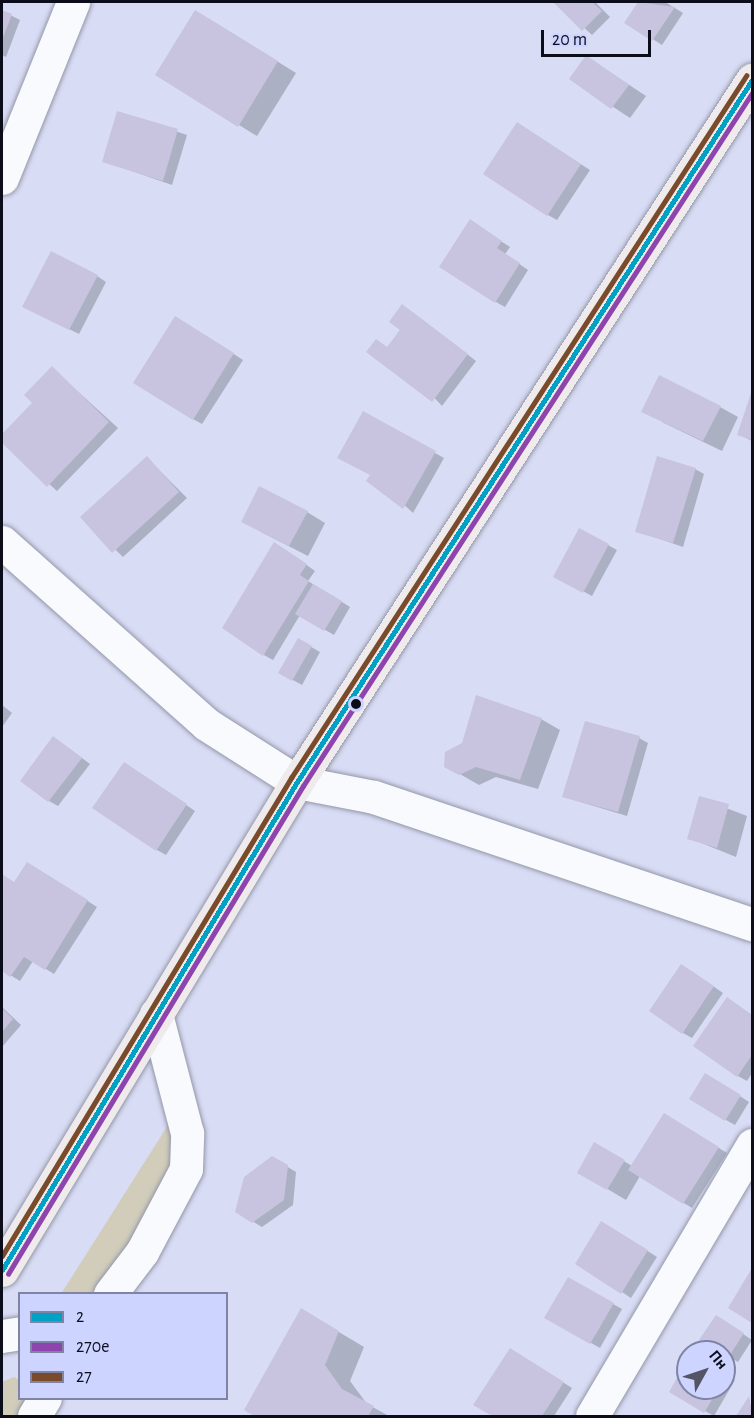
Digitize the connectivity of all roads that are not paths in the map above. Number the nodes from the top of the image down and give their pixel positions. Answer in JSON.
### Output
{"nodes":[{"id":1,"x":74,"y":2,"type":"edge"},
{"id":2,"x":753,"y":80,"type":"edge"},
{"id":3,"x":2,"y":178,"type":"edge"},
{"id":4,"x":2,"y":542,"type":"edge"},
{"id":5,"x":297,"y":782,"type":"junction"},
{"id":6,"x":753,"y":924,"type":"edge"},
{"id":7,"x":156,"y":1014,"type":"junction"},
{"id":8,"x":753,"y":1144,"type":"edge"},
{"id":9,"x":2,"y":1270,"type":"edge"},
{"id":10,"x":111,"y":1292,"type":"edge"},
{"id":11,"x":18,"y":1334,"type":"edge"},
{"id":12,"x":2,"y":1336,"type":"edge"},
{"id":13,"x":44,"y":1400,"type":"edge"},
{"id":14,"x":34,"y":1416,"type":"edge"},
{"id":15,"x":592,"y":1416,"type":"edge"}],
"edges":[{"from":1,"to":3,"type":"street"},
{"from":2,"to":5,"type":"main road"},
{"from":4,"to":5,"type":"street"},
{"from":5,"to":6,"type":"street"},
{"from":5,"to":7,"type":"main road"},
{"from":7,"to":9,"type":"main road"},
{"from":7,"to":10,"type":"street"},
{"from":8,"to":15,"type":"street"},
{"from":11,"to":12,"type":"street"},
{"from":13,"to":14,"type":"street"}]}
